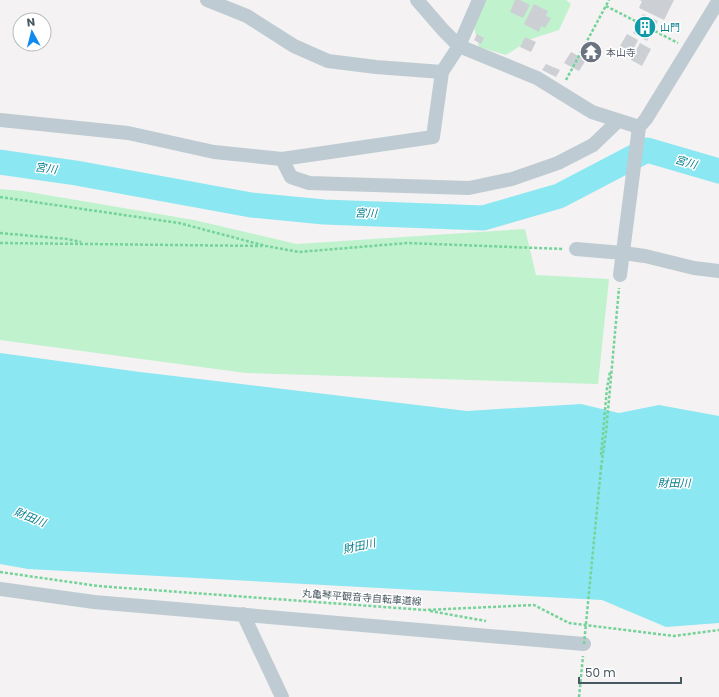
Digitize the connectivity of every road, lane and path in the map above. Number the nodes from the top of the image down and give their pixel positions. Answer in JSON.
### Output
{"nodes":[{"id":1,"x":207,"y":0,"type":"edge"},
{"id":2,"x":417,"y":0,"type":"edge"},
{"id":3,"x":480,"y":0,"type":"edge"},
{"id":4,"x":610,"y":0,"type":"edge"},
{"id":5,"x":719,"y":0,"type":"edge"},
{"id":6,"x":606,"y":6,"type":"junction"},
{"id":7,"x":460,"y":46,"type":"junction"},
{"id":8,"x":689,"y":49,"type":"junction"},
{"id":9,"x":442,"y":72,"type":"junction"},
{"id":10,"x":559,"y":92,"type":"junction"},
{"id":11,"x":0,"y":120,"type":"edge"},
{"id":12,"x":618,"y":121,"type":"junction"},
{"id":13,"x":639,"y":130,"type":"junction"},
{"id":14,"x":282,"y":159,"type":"junction"},
{"id":15,"x":0,"y":197,"type":"edge"},
{"id":16,"x":0,"y":233,"type":"edge"},
{"id":17,"x":0,"y":243,"type":"edge"},
{"id":18,"x":87,"y":244,"type":"junction"},
{"id":19,"x":266,"y":246,"type":"junction"},
{"id":20,"x":576,"y":249,"type":"joint"},
{"id":21,"x":623,"y":253,"type":"junction"},
{"id":22,"x":719,"y":271,"type":"edge"},
{"id":23,"x":620,"y":275,"type":"joint"},
{"id":24,"x":0,"y":572,"type":"edge"},
{"id":25,"x":0,"y":589,"type":"edge"},
{"id":26,"x":243,"y":614,"type":"junction"},
{"id":27,"x":719,"y":630,"type":"edge"},
{"id":28,"x":584,"y":644,"type":"junction"},
{"id":29,"x":282,"y":697,"type":"edge"},
{"id":30,"x":579,"y":697,"type":"edge"}],
"edges":[{"from":1,"to":9,"type":"street"},
{"from":2,"to":7,"type":"street"},
{"from":3,"to":7,"type":"street"},
{"from":4,"to":6,"type":"path"},
{"from":5,"to":8,"type":"street"},
{"from":6,"to":8,"type":"path"},
{"from":6,"to":10,"type":"path"},
{"from":7,"to":9,"type":"street"},
{"from":7,"to":10,"type":"street"},
{"from":8,"to":13,"type":"street"},
{"from":9,"to":14,"type":"street"},
{"from":10,"to":12,"type":"street"},
{"from":11,"to":14,"type":"street"},
{"from":12,"to":13,"type":"street"},
{"from":12,"to":14,"type":"street"},
{"from":13,"to":21,"type":"street"},
{"from":15,"to":19,"type":"path"},
{"from":16,"to":18,"type":"path"},
{"from":17,"to":18,"type":"path"},
{"from":18,"to":19,"type":"path"},
{"from":19,"to":20,"type":"path"},
{"from":20,"to":21,"type":"street"},
{"from":21,"to":22,"type":"street"},
{"from":21,"to":23,"type":"street"},
{"from":23,"to":28,"type":"path","bridge":true},
{"from":24,"to":27,"type":"path","name":"丸亀琴平観音寺自転車道線"},
{"from":25,"to":26,"type":"street"},
{"from":26,"to":28,"type":"street"},
{"from":26,"to":29,"type":"street"},
{"from":28,"to":30,"type":"path"}]}
